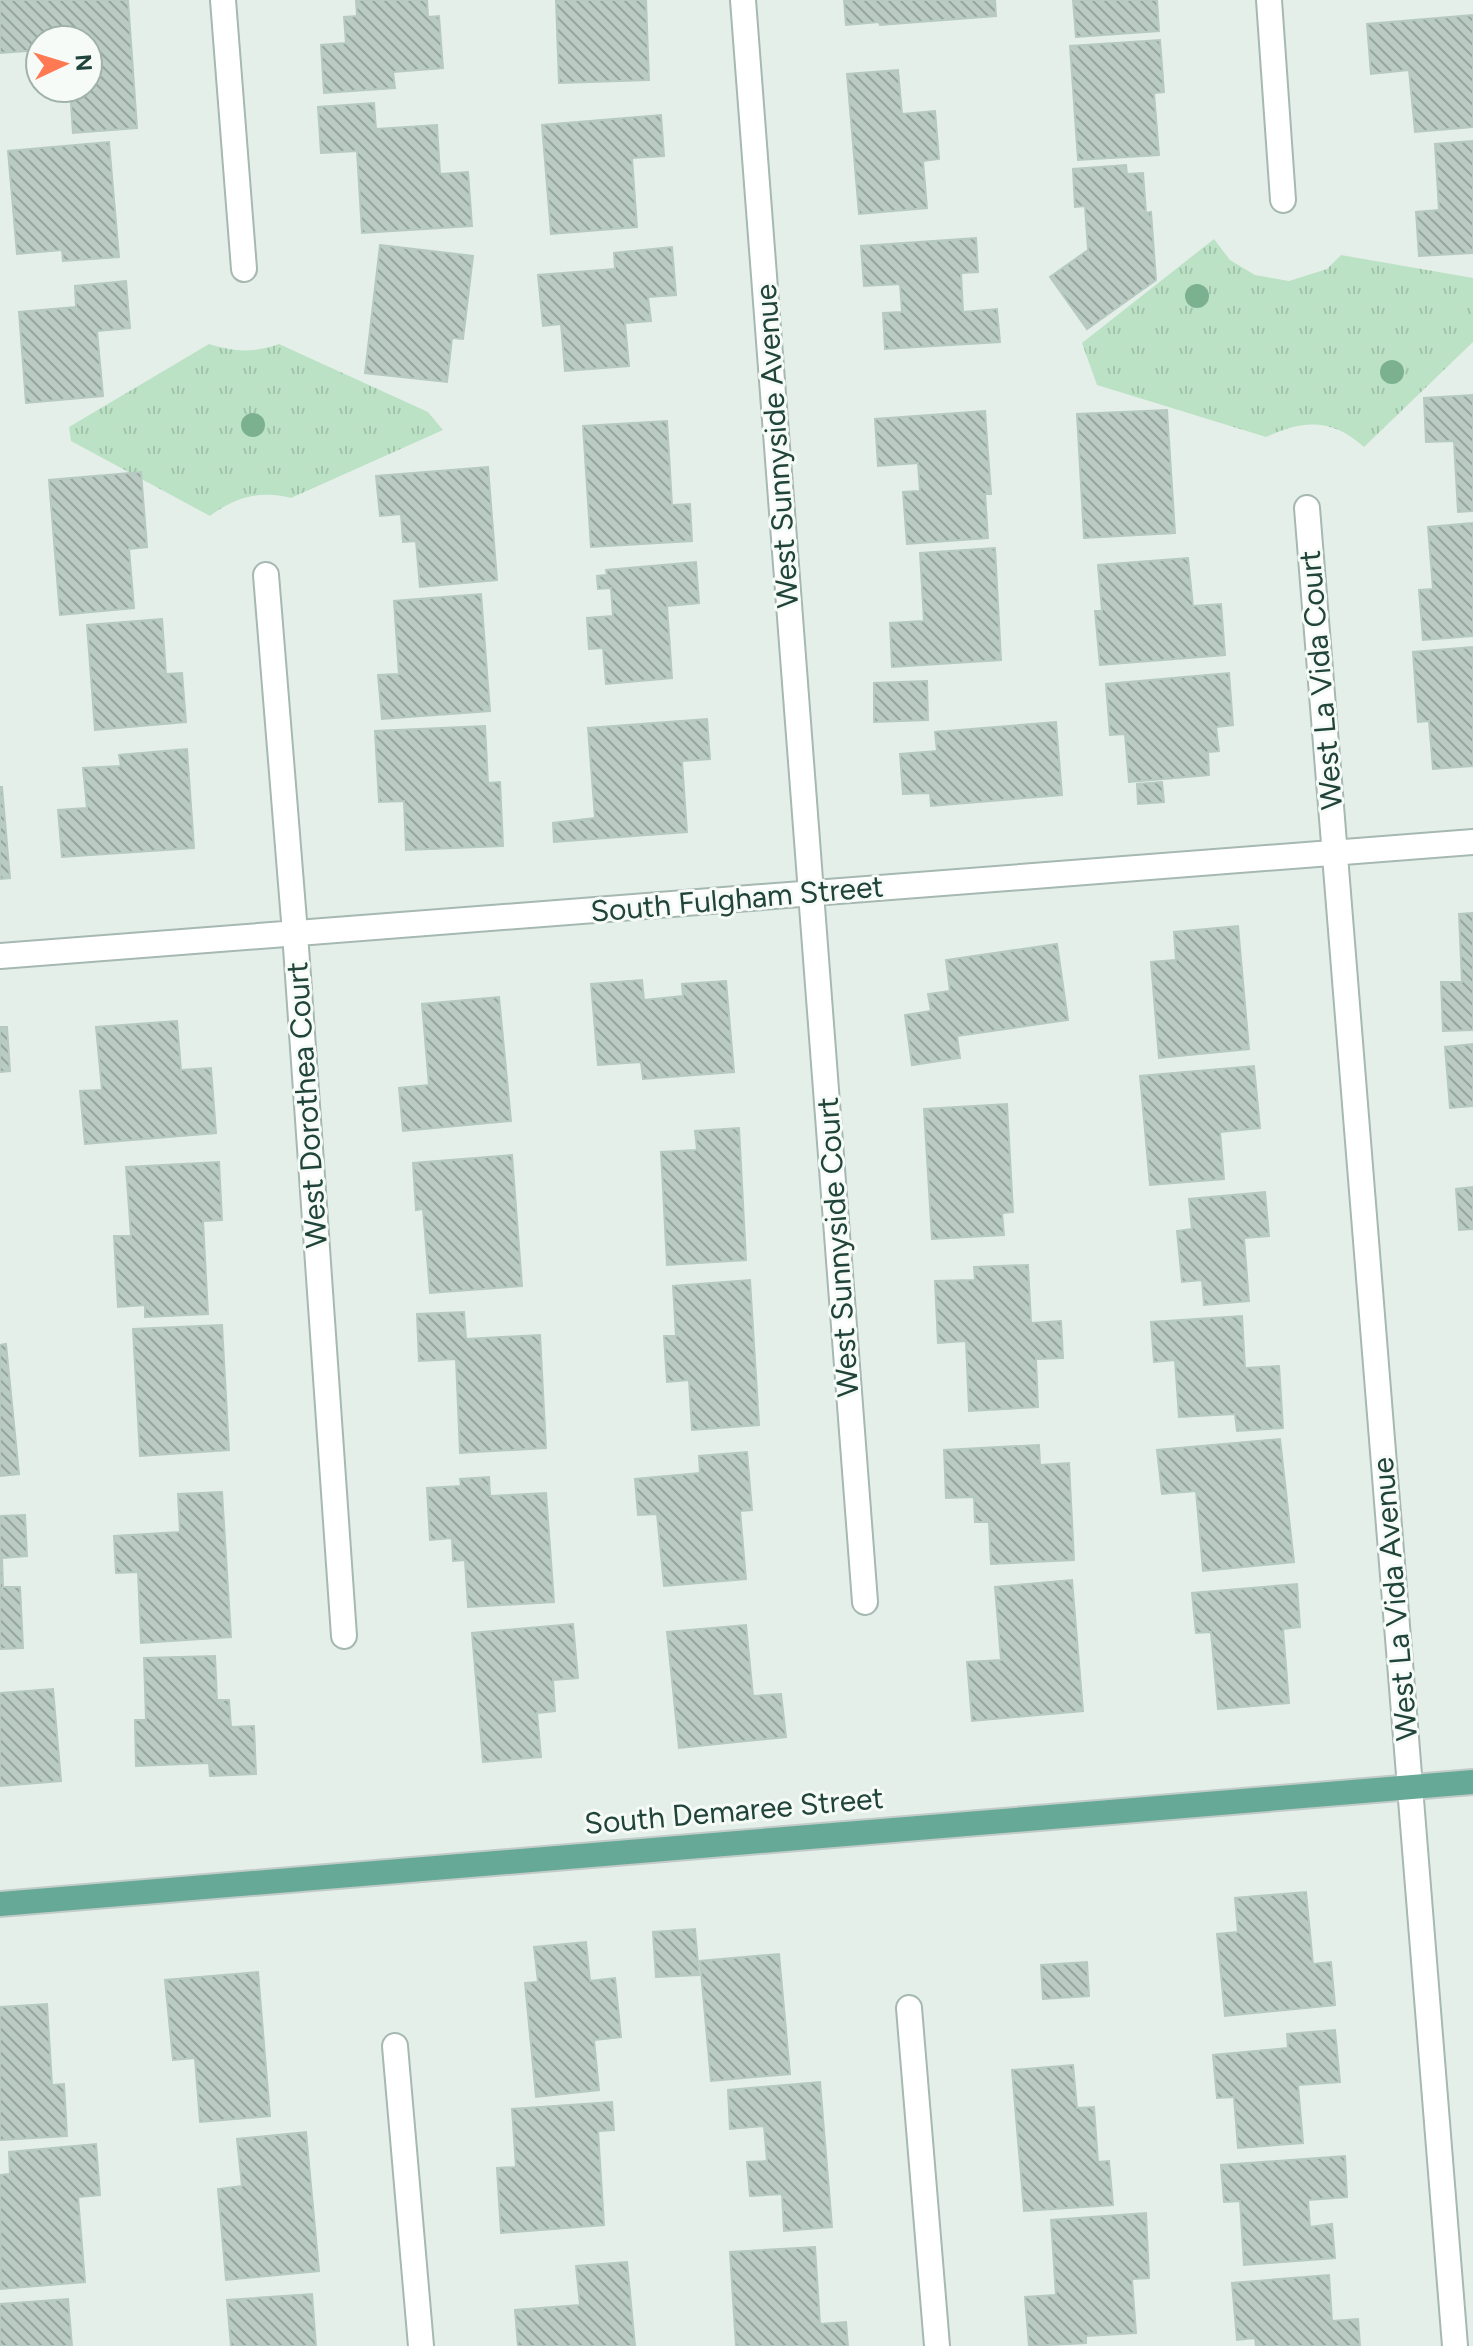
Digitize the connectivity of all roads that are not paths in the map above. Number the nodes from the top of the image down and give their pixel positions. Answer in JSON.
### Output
{"nodes":[{"id":1,"x":223,"y":0,"type":"edge"},
{"id":2,"x":743,"y":0,"type":"edge"},
{"id":3,"x":1269,"y":0,"type":"edge"},
{"id":4,"x":1283,"y":200,"type":"dead end"},
{"id":5,"x":244,"y":269,"type":"dead end"},
{"id":6,"x":1307,"y":508,"type":"dead end"},
{"id":7,"x":266,"y":575,"type":"dead end"},
{"id":8,"x":1473,"y":842,"type":"edge"},
{"id":9,"x":1335,"y":851,"type":"junction"},
{"id":10,"x":812,"y":893,"type":"junction"},
{"id":11,"x":295,"y":933,"type":"junction"},
{"id":12,"x":0,"y":956,"type":"edge"},
{"id":13,"x":865,"y":1602,"type":"dead end"},
{"id":14,"x":344,"y":1636,"type":"dead end"},
{"id":15,"x":1473,"y":1782,"type":"edge"},
{"id":16,"x":1410,"y":1787,"type":"junction"},
{"id":17,"x":0,"y":1904,"type":"edge"},
{"id":18,"x":909,"y":2008,"type":"dead end"},
{"id":19,"x":395,"y":2046,"type":"dead end"},
{"id":20,"x":421,"y":2346,"type":"edge"},
{"id":21,"x":937,"y":2346,"type":"edge"},
{"id":22,"x":1455,"y":2346,"type":"edge"}],
"edges":[{"from":1,"to":5,"type":"street"},
{"from":2,"to":10,"type":"street","name":"West Sunnyside Avenue"},
{"from":3,"to":4,"type":"street"},
{"from":6,"to":9,"type":"street","name":"West La Vida Court"},
{"from":7,"to":11,"type":"street","name":"West Dorothea Court"},
{"from":8,"to":9,"type":"street","name":"South Fulgham Street"},
{"from":9,"to":10,"type":"street","name":"South Fulgham Street"},
{"from":9,"to":16,"type":"street","name":"West La Vida Avenue"},
{"from":10,"to":11,"type":"street","name":"South Fulgham Street"},
{"from":10,"to":13,"type":"street","name":"West Sunnyside Court"},
{"from":11,"to":12,"type":"street","name":"South Fulgham Street"},
{"from":11,"to":14,"type":"street","name":"West Dorothea Court"},
{"from":15,"to":16,"type":"main road","name":"South Demaree Street"},
{"from":16,"to":17,"type":"main road","name":"South Demaree Street"},
{"from":16,"to":22,"type":"street","name":"West La Vida Avenue"},
{"from":18,"to":21,"type":"street"},
{"from":19,"to":20,"type":"street"}]}
